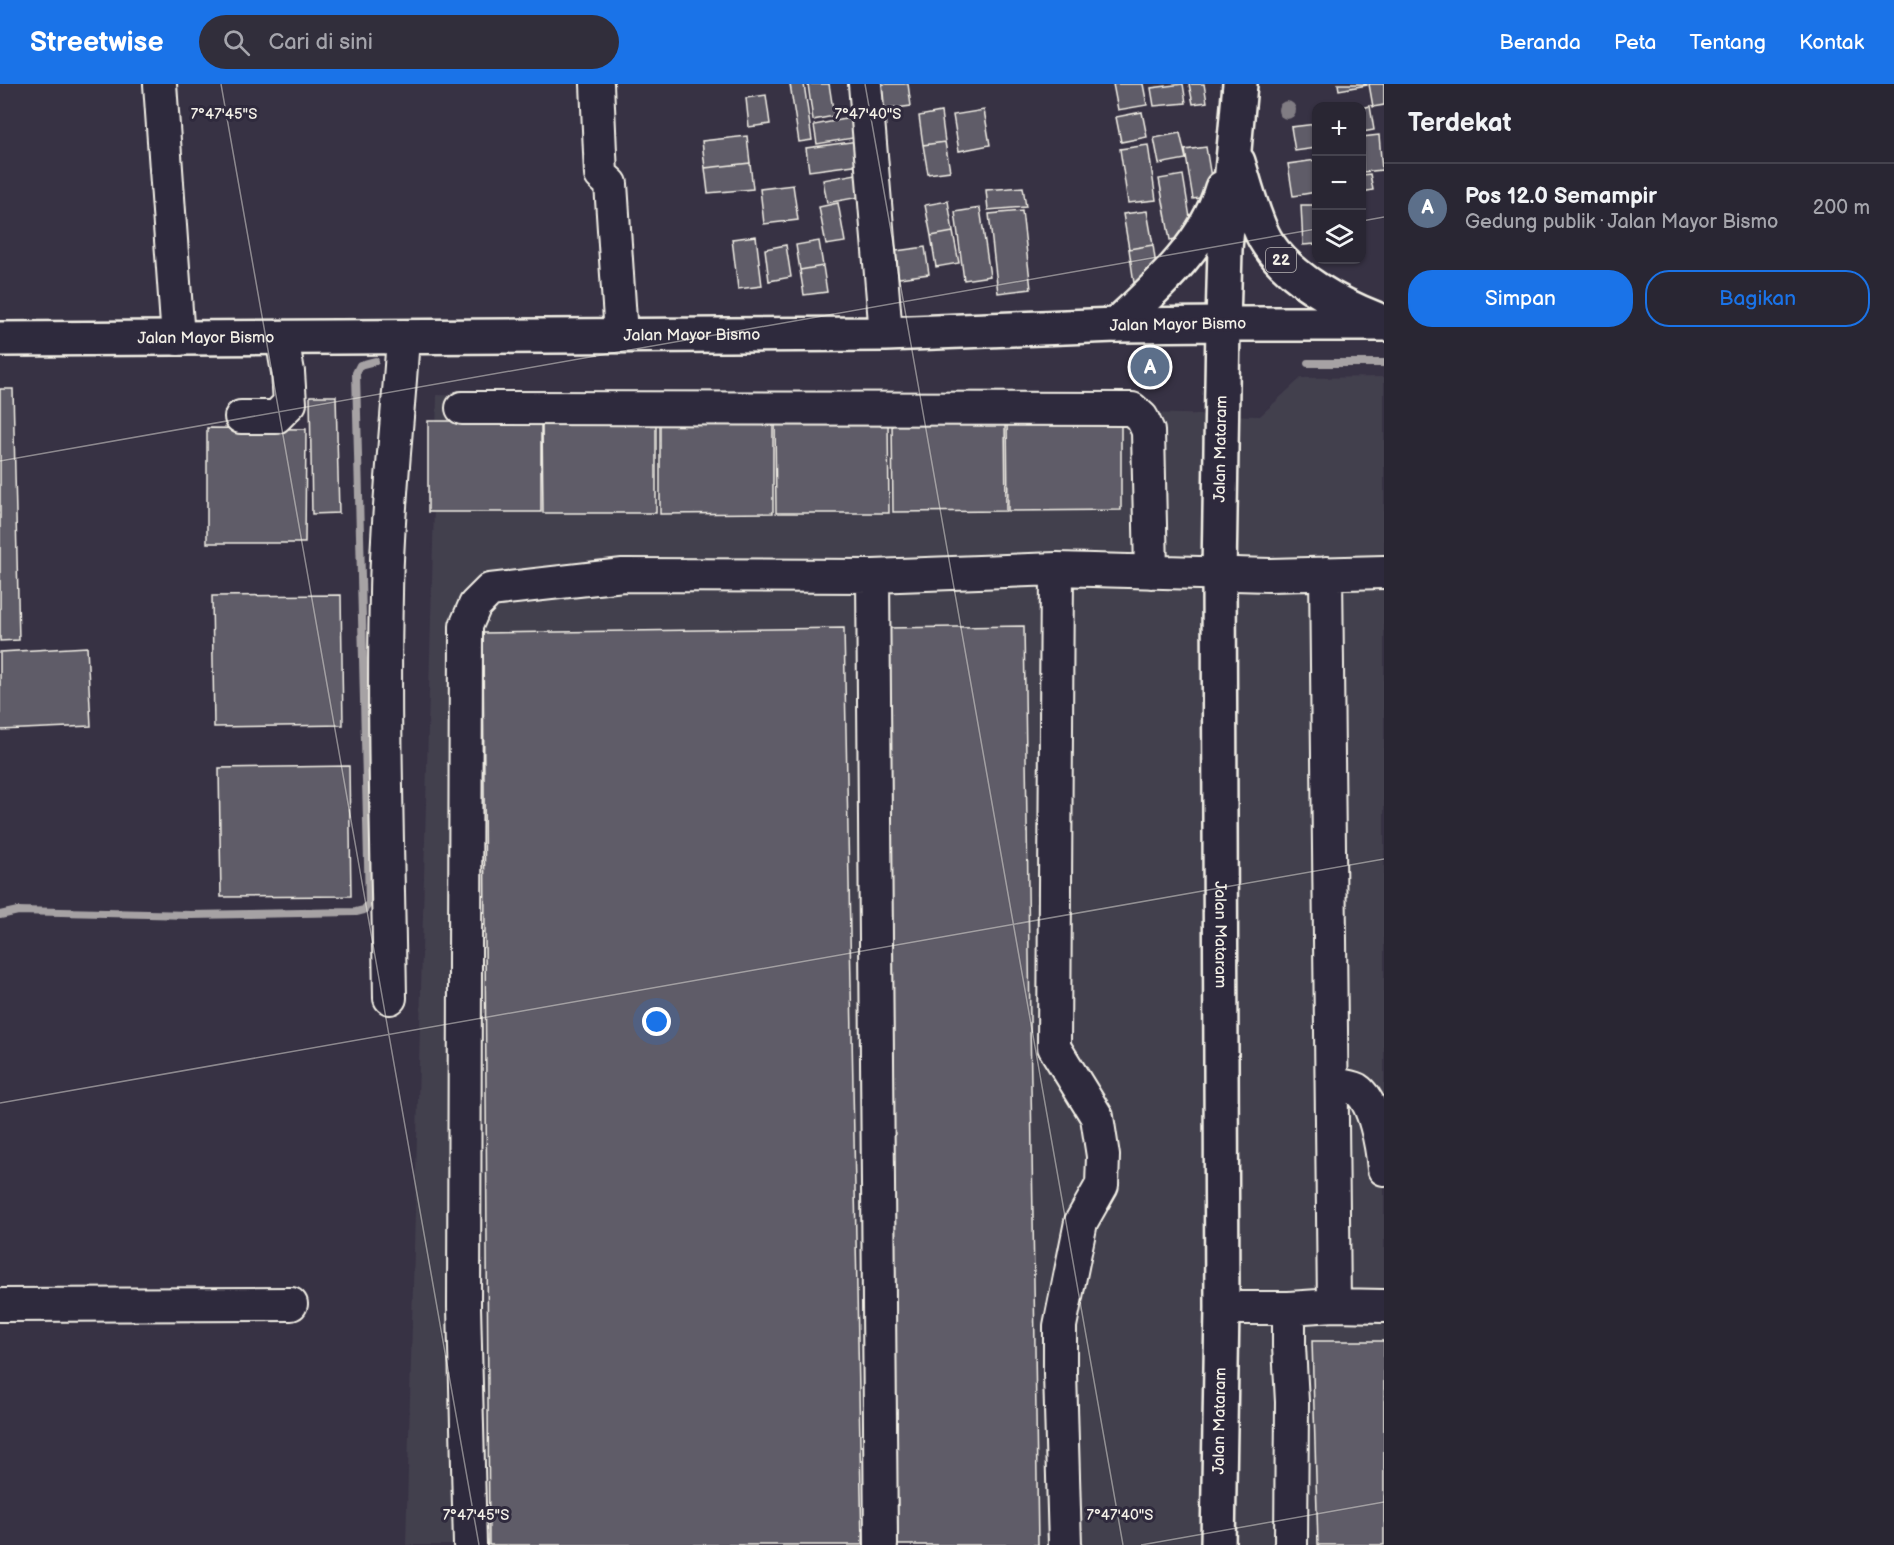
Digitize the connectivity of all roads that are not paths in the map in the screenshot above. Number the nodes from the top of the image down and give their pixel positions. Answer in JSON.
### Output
{"nodes":[{"id":1,"x":160,"y":84,"type":"edge"},
{"id":2,"x":597,"y":84,"type":"edge"},
{"id":3,"x":865,"y":84,"type":"edge"},
{"id":4,"x":1240,"y":84,"type":"edge"},
{"id":5,"x":1233,"y":149,"type":"junction"},
{"id":6,"x":1384,"y":323,"type":"edge"},
{"id":7,"x":1223,"y":324,"type":"junction"},
{"id":8,"x":1116,"y":325,"type":"junction"},
{"id":9,"x":885,"y":334,"type":"junction"},
{"id":10,"x":621,"y":335,"type":"junction"},
{"id":11,"x":403,"y":336,"type":"junction"},
{"id":12,"x":282,"y":338,"type":"junction"},
{"id":13,"x":0,"y":339,"type":"edge"},
{"id":14,"x":178,"y":339,"type":"junction"},
{"id":15,"x":462,"y":408,"type":"dead end"},
{"id":16,"x":241,"y":417,"type":"dead end"},
{"id":17,"x":1057,"y":569,"type":"junction"},
{"id":18,"x":1151,"y":572,"type":"junction"},
{"id":19,"x":1384,"y":572,"type":"edge"},
{"id":20,"x":1326,"y":573,"type":"junction"},
{"id":21,"x":1219,"y":575,"type":"junction"},
{"id":22,"x":873,"y":576,"type":"junction"},
{"id":23,"x":390,"y":998,"type":"dead end"},
{"id":24,"x":1332,"y":1084,"type":"junction"},
{"id":25,"x":1384,"y":1169,"type":"edge"},
{"id":26,"x":291,"y":1304,"type":"dead end"},
{"id":27,"x":0,"y":1305,"type":"edge"},
{"id":28,"x":1334,"y":1305,"type":"junction"},
{"id":29,"x":1384,"y":1306,"type":"edge"},
{"id":30,"x":1222,"y":1308,"type":"junction"},
{"id":31,"x":1289,"y":1308,"type":"junction"},
{"id":32,"x":470,"y":1545,"type":"edge"},
{"id":33,"x":881,"y":1545,"type":"edge"},
{"id":34,"x":1065,"y":1545,"type":"edge"},
{"id":35,"x":1218,"y":1545,"type":"edge"},
{"id":36,"x":1291,"y":1545,"type":"edge"}],
"edges":[{"from":1,"to":14,"type":"street"},
{"from":2,"to":10,"type":"street"},
{"from":3,"to":9,"type":"street"},
{"from":4,"to":5,"type":"main road"},
{"from":5,"to":6,"type":"main road","number":"22"},
{"from":5,"to":7,"type":"main road","name":"Jalan Mataram"},
{"from":5,"to":8,"type":"main road"},
{"from":6,"to":7,"type":"main road","name":"Jalan Mayor Bismo","number":"22"},
{"from":7,"to":8,"type":"main road","name":"Jalan Mayor Bismo"},
{"from":7,"to":21,"type":"main road","name":"Jalan Mataram"},
{"from":8,"to":9,"type":"main road","name":"Jalan Mayor Bismo"},
{"from":9,"to":10,"type":"main road","name":"Jalan Mayor Bismo"},
{"from":10,"to":11,"type":"main road","name":"Jalan Mayor Bismo"},
{"from":11,"to":12,"type":"main road","name":"Jalan Mayor Bismo"},
{"from":11,"to":23,"type":"street"},
{"from":12,"to":14,"type":"main road","name":"Jalan Mayor Bismo"},
{"from":12,"to":16,"type":"street"},
{"from":13,"to":14,"type":"main road","name":"Jalan Mayor Bismo"},
{"from":15,"to":18,"type":"street"},
{"from":17,"to":18,"type":"street"},
{"from":17,"to":22,"type":"street"},
{"from":17,"to":34,"type":"street"},
{"from":18,"to":21,"type":"street"},
{"from":19,"to":20,"type":"street"},
{"from":20,"to":21,"type":"street"},
{"from":20,"to":24,"type":"street"},
{"from":21,"to":30,"type":"main road","name":"Jalan Mataram"},
{"from":22,"to":32,"type":"street"},
{"from":22,"to":33,"type":"street"},
{"from":24,"to":25,"type":"street"},
{"from":24,"to":28,"type":"street"},
{"from":26,"to":27,"type":"street"},
{"from":28,"to":29,"type":"street"},
{"from":28,"to":31,"type":"street"},
{"from":30,"to":31,"type":"street"},
{"from":30,"to":35,"type":"main road","name":"Jalan Mataram"},
{"from":31,"to":36,"type":"street"}]}
